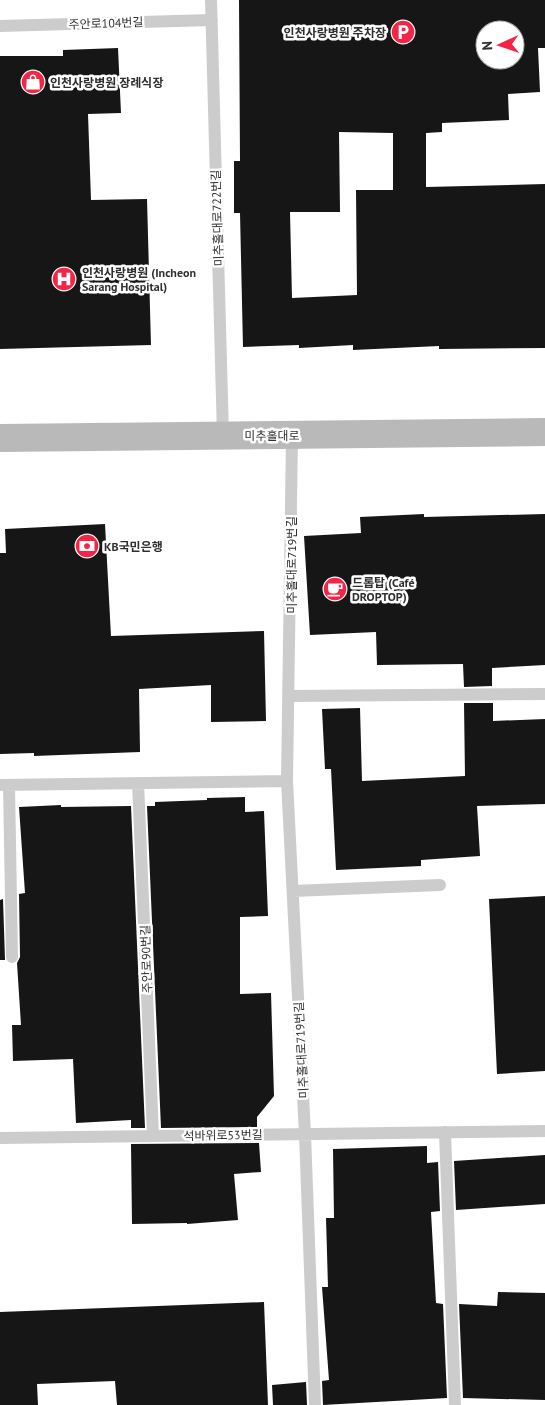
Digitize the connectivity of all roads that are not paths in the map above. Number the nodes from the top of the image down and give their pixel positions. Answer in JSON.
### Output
{"nodes":[{"id":1,"x":211,"y":0,"type":"edge"},
{"id":2,"x":212,"y":20,"type":"junction"},
{"id":3,"x":0,"y":26,"type":"edge"},
{"id":4,"x":545,"y":432,"type":"edge"},
{"id":5,"x":223,"y":435,"type":"junction"},
{"id":6,"x":292,"y":435,"type":"junction"},
{"id":7,"x":0,"y":438,"type":"edge"},
{"id":8,"x":545,"y":694,"type":"edge"},
{"id":9,"x":290,"y":696,"type":"junction"},
{"id":10,"x":288,"y":781,"type":"junction"},
{"id":11,"x":138,"y":783,"type":"junction"},
{"id":12,"x":5,"y":785,"type":"edge"},
{"id":13,"x":440,"y":885,"type":"dead end"},
{"id":14,"x":293,"y":891,"type":"junction"},
{"id":15,"x":12,"y":956,"type":"dead end"},
{"id":16,"x":545,"y":1130,"type":"edge"},
{"id":17,"x":445,"y":1132,"type":"junction"},
{"id":18,"x":305,"y":1134,"type":"junction"},
{"id":19,"x":153,"y":1136,"type":"junction"},
{"id":20,"x":0,"y":1138,"type":"edge"},
{"id":21,"x":315,"y":1405,"type":"edge"},
{"id":22,"x":454,"y":1405,"type":"edge"}],
"edges":[{"from":1,"to":2,"type":"lane","name":"미추홀대로722번길"},
{"from":2,"to":3,"type":"lane","name":"주안로104번길"},
{"from":2,"to":5,"type":"lane","name":"미추홀대로722번길"},
{"from":4,"to":6,"type":"main road","name":"미추홀대로"},
{"from":5,"to":6,"type":"main road","name":"미추홀대로"},
{"from":5,"to":7,"type":"main road","name":"미추홀대로"},
{"from":6,"to":9,"type":"lane","name":"미추홀대로719번길"},
{"from":8,"to":9,"type":"lane"},
{"from":9,"to":10,"type":"lane","name":"미추홀대로719번길"},
{"from":10,"to":11,"type":"lane"},
{"from":10,"to":14,"type":"lane","name":"미추홀대로719번길"},
{"from":11,"to":12,"type":"lane"},
{"from":11,"to":19,"type":"lane","name":"주안로90번길"},
{"from":12,"to":15,"type":"lane"},
{"from":13,"to":14,"type":"lane"},
{"from":14,"to":18,"type":"lane","name":"미추홀대로719번길"},
{"from":16,"to":17,"type":"lane","name":"석바위로53번길"},
{"from":17,"to":18,"type":"lane","name":"석바위로53번길"},
{"from":17,"to":22,"type":"lane"},
{"from":18,"to":19,"type":"lane","name":"석바위로53번길"},
{"from":18,"to":21,"type":"lane","name":"미추홀대로719번길"},
{"from":19,"to":20,"type":"lane","name":"석바위로53번길"}]}
